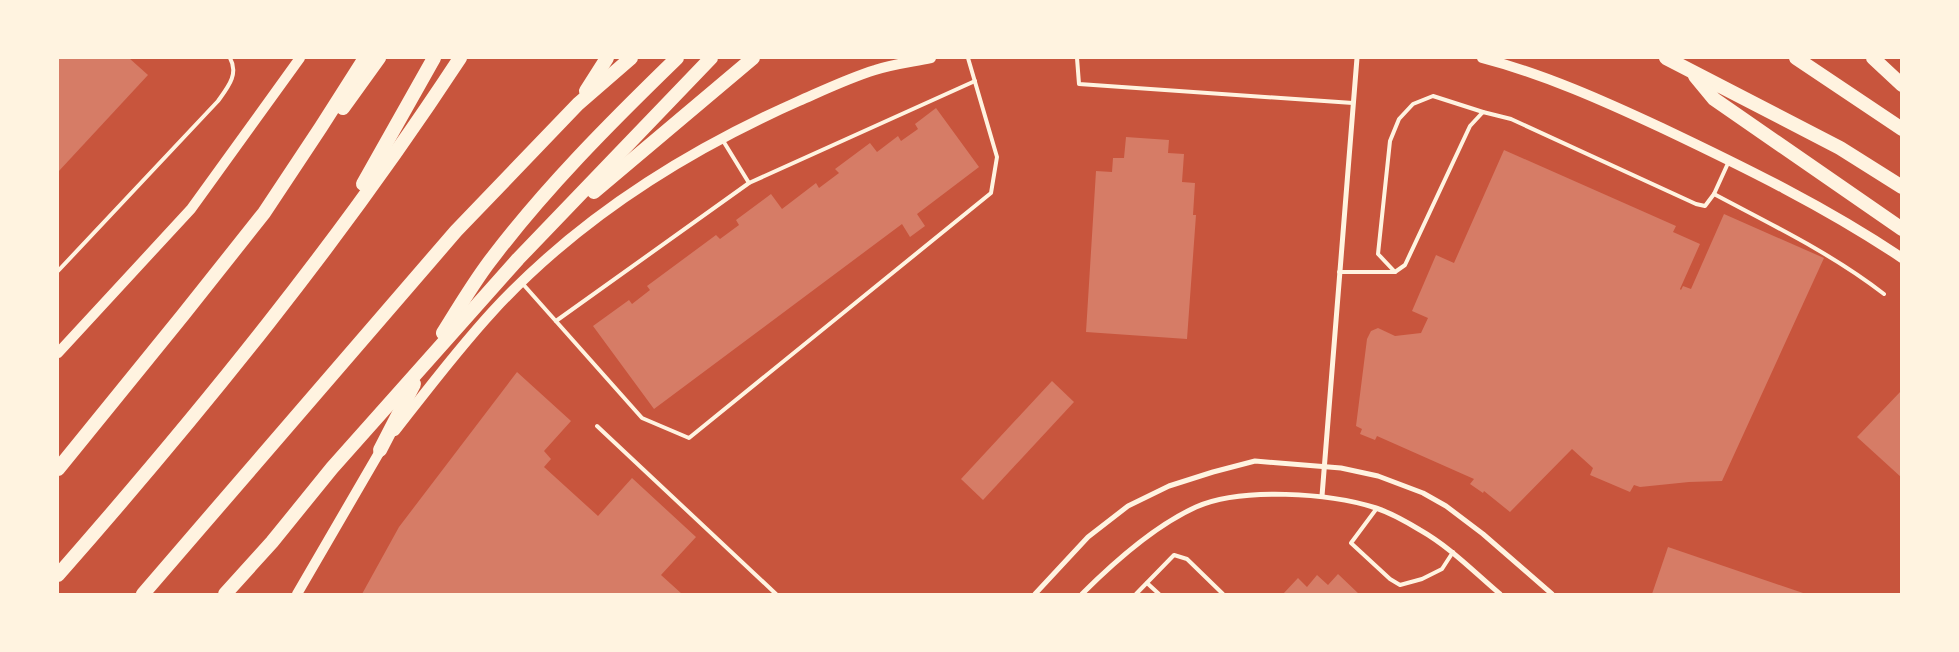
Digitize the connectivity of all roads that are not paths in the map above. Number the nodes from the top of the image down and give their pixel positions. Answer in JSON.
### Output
{"nodes":[{"id":1,"x":230,"y":58,"type":"edge"},
{"id":2,"x":300,"y":58,"type":"edge"},
{"id":3,"x":365,"y":58,"type":"edge"},
{"id":4,"x":379,"y":58,"type":"edge"},
{"id":5,"x":434,"y":58,"type":"edge"},
{"id":6,"x":460,"y":58,"type":"edge"},
{"id":7,"x":607,"y":58,"type":"edge"},
{"id":8,"x":631,"y":58,"type":"edge"},
{"id":9,"x":677,"y":58,"type":"edge"},
{"id":10,"x":711,"y":58,"type":"edge"},
{"id":11,"x":754,"y":58,"type":"edge"},
{"id":12,"x":931,"y":58,"type":"edge"},
{"id":13,"x":968,"y":58,"type":"edge"},
{"id":14,"x":1077,"y":58,"type":"edge"},
{"id":15,"x":1357,"y":58,"type":"edge"},
{"id":16,"x":1482,"y":58,"type":"edge"},
{"id":17,"x":1666,"y":58,"type":"edge"},
{"id":18,"x":1796,"y":58,"type":"edge"},
{"id":19,"x":1873,"y":58,"type":"edge"},
{"id":20,"x":1690,"y":70,"type":"junction"},
{"id":21,"x":975,"y":81,"type":"junction"},
{"id":22,"x":1902,"y":85,"type":"edge"},
{"id":23,"x":1353,"y":103,"type":"junction"},
{"id":24,"x":578,"y":104,"type":"junction"},
{"id":25,"x":1482,"y":112,"type":"junction"},
{"id":26,"x":1902,"y":129,"type":"edge"},
{"id":27,"x":722,"y":139,"type":"junction"},
{"id":28,"x":1729,"y":160,"type":"junction"},
{"id":29,"x":749,"y":183,"type":"junction"},
{"id":30,"x":1902,"y":188,"type":"edge"},
{"id":31,"x":1714,"y":194,"type":"junction"},
{"id":32,"x":264,"y":214,"type":"junction"},
{"id":33,"x":1902,"y":228,"type":"edge"},
{"id":34,"x":328,"y":246,"type":"junction"},
{"id":35,"x":1902,"y":258,"type":"edge"},
{"id":36,"x":518,"y":259,"type":"junction"},
{"id":37,"x":58,"y":271,"type":"edge"},
{"id":38,"x":1339,"y":272,"type":"junction"},
{"id":39,"x":1395,"y":272,"type":"junction"},
{"id":40,"x":522,"y":282,"type":"junction"},
{"id":41,"x":1884,"y":294,"type":"dead end"},
{"id":42,"x":556,"y":321,"type":"junction"},
{"id":43,"x":58,"y":353,"type":"edge"},
{"id":44,"x":597,"y":426,"type":"dead end"},
{"id":45,"x":380,"y":450,"type":"junction"},
{"id":46,"x":1324,"y":466,"type":"junction"},
{"id":47,"x":58,"y":469,"type":"edge"},
{"id":48,"x":1322,"y":496,"type":"junction"},
{"id":49,"x":1376,"y":508,"type":"junction"},
{"id":50,"x":1453,"y":552,"type":"junction"},
{"id":51,"x":58,"y":575,"type":"edge"},
{"id":52,"x":1147,"y":583,"type":"junction"},
{"id":53,"x":144,"y":594,"type":"edge"},
{"id":54,"x":225,"y":594,"type":"edge"},
{"id":55,"x":297,"y":594,"type":"edge"},
{"id":56,"x":776,"y":594,"type":"edge"},
{"id":57,"x":1035,"y":594,"type":"edge"},
{"id":58,"x":1082,"y":594,"type":"edge"},
{"id":59,"x":1136,"y":594,"type":"edge"},
{"id":60,"x":1159,"y":594,"type":"edge"},
{"id":61,"x":1223,"y":594,"type":"edge"},
{"id":62,"x":1500,"y":594,"type":"edge"},
{"id":63,"x":1552,"y":594,"type":"edge"}],
"edges":[{"from":1,"to":37,"type":"lane"},
{"from":2,"to":43,"type":"main road"},
{"from":3,"to":32,"type":"highway"},
{"from":4,"to":32,"type":"highway"},
{"from":5,"to":34,"type":"highway"},
{"from":6,"to":34,"type":"highway"},
{"from":7,"to":24,"type":"highway"},
{"from":8,"to":24,"type":"highway"},
{"from":9,"to":45,"type":"highway"},
{"from":10,"to":36,"type":"highway"},
{"from":11,"to":36,"type":"highway"},
{"from":12,"to":27,"type":"main road"},
{"from":13,"to":21,"type":"lane"},
{"from":14,"to":23,"type":"lane"},
{"from":15,"to":23,"type":"street"},
{"from":16,"to":28,"type":"main road"},
{"from":17,"to":20,"type":"highway"},
{"from":18,"to":26,"type":"highway"},
{"from":19,"to":22,"type":"highway"},
{"from":20,"to":30,"type":"highway"},
{"from":20,"to":33,"type":"highway"},
{"from":21,"to":29,"type":"lane"},
{"from":21,"to":42,"type":"lane"},
{"from":23,"to":38,"type":"street"},
{"from":24,"to":53,"type":"highway"},
{"from":25,"to":31,"type":"lane"},
{"from":25,"to":39,"type":"lane"},
{"from":25,"to":39,"type":"lane"},
{"from":27,"to":29,"type":"lane"},
{"from":27,"to":40,"type":"main road"},
{"from":28,"to":31,"type":"lane"},
{"from":28,"to":35,"type":"main road"},
{"from":29,"to":42,"type":"lane"},
{"from":31,"to":41,"type":"lane"},
{"from":32,"to":47,"type":"highway"},
{"from":34,"to":51,"type":"highway"},
{"from":36,"to":54,"type":"highway"},
{"from":38,"to":39,"type":"lane"},
{"from":38,"to":46,"type":"street"},
{"from":40,"to":42,"type":"lane"},
{"from":40,"to":45,"type":"main road"},
{"from":44,"to":56,"type":"lane"},
{"from":45,"to":55,"type":"main road"},
{"from":46,"to":48,"type":"street"},
{"from":46,"to":57,"type":"street"},
{"from":46,"to":63,"type":"street"},
{"from":48,"to":49,"type":"street"},
{"from":48,"to":58,"type":"street"},
{"from":49,"to":50,"type":"street"},
{"from":49,"to":50,"type":"lane"},
{"from":50,"to":62,"type":"street"},
{"from":52,"to":59,"type":"lane"},
{"from":52,"to":60,"type":"lane"},
{"from":52,"to":61,"type":"lane"}]}
